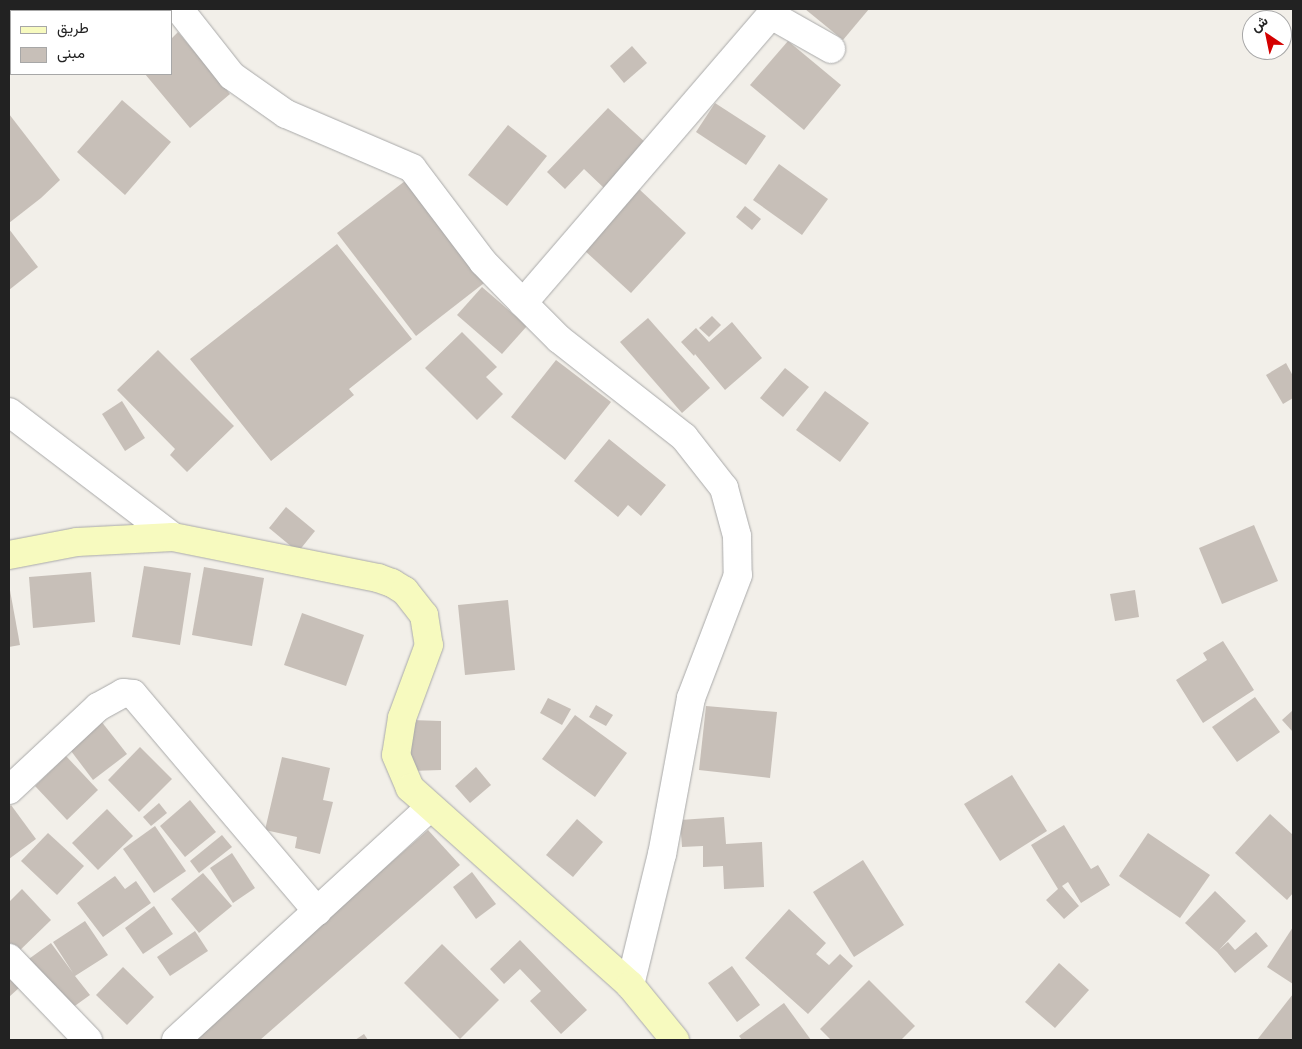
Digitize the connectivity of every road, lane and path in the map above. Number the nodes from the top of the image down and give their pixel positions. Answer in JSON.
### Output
{"nodes":[{"id":1,"x":179,"y":9,"type":"edge"},
{"id":2,"x":831,"y":49,"type":"dead end"},
{"id":3,"x":523,"y":303,"type":"junction"},
{"id":4,"x":9,"y":412,"type":"edge"},
{"id":5,"x":173,"y":537,"type":"junction"},
{"id":6,"x":9,"y":555,"type":"edge"},
{"id":7,"x":9,"y":790,"type":"edge"},
{"id":8,"x":429,"y":808,"type":"junction"},
{"id":9,"x":317,"y":911,"type":"junction"},
{"id":10,"x":9,"y":958,"type":"edge"},
{"id":11,"x":630,"y":985,"type":"junction"},
{"id":12,"x":88,"y":1040,"type":"edge"},
{"id":13,"x":176,"y":1040,"type":"edge"},
{"id":14,"x":675,"y":1040,"type":"edge"}],
"edges":[{"from":1,"to":3,"type":"street"},
{"from":2,"to":3,"type":"street"},
{"from":3,"to":11,"type":"street"},
{"from":4,"to":5,"type":"street"},
{"from":5,"to":6,"type":"street"},
{"from":5,"to":8,"type":"street"},
{"from":7,"to":9,"type":"street"},
{"from":8,"to":9,"type":"street"},
{"from":8,"to":11,"type":"street"},
{"from":9,"to":13,"type":"street"},
{"from":10,"to":12,"type":"street"},
{"from":11,"to":14,"type":"street"}]}
